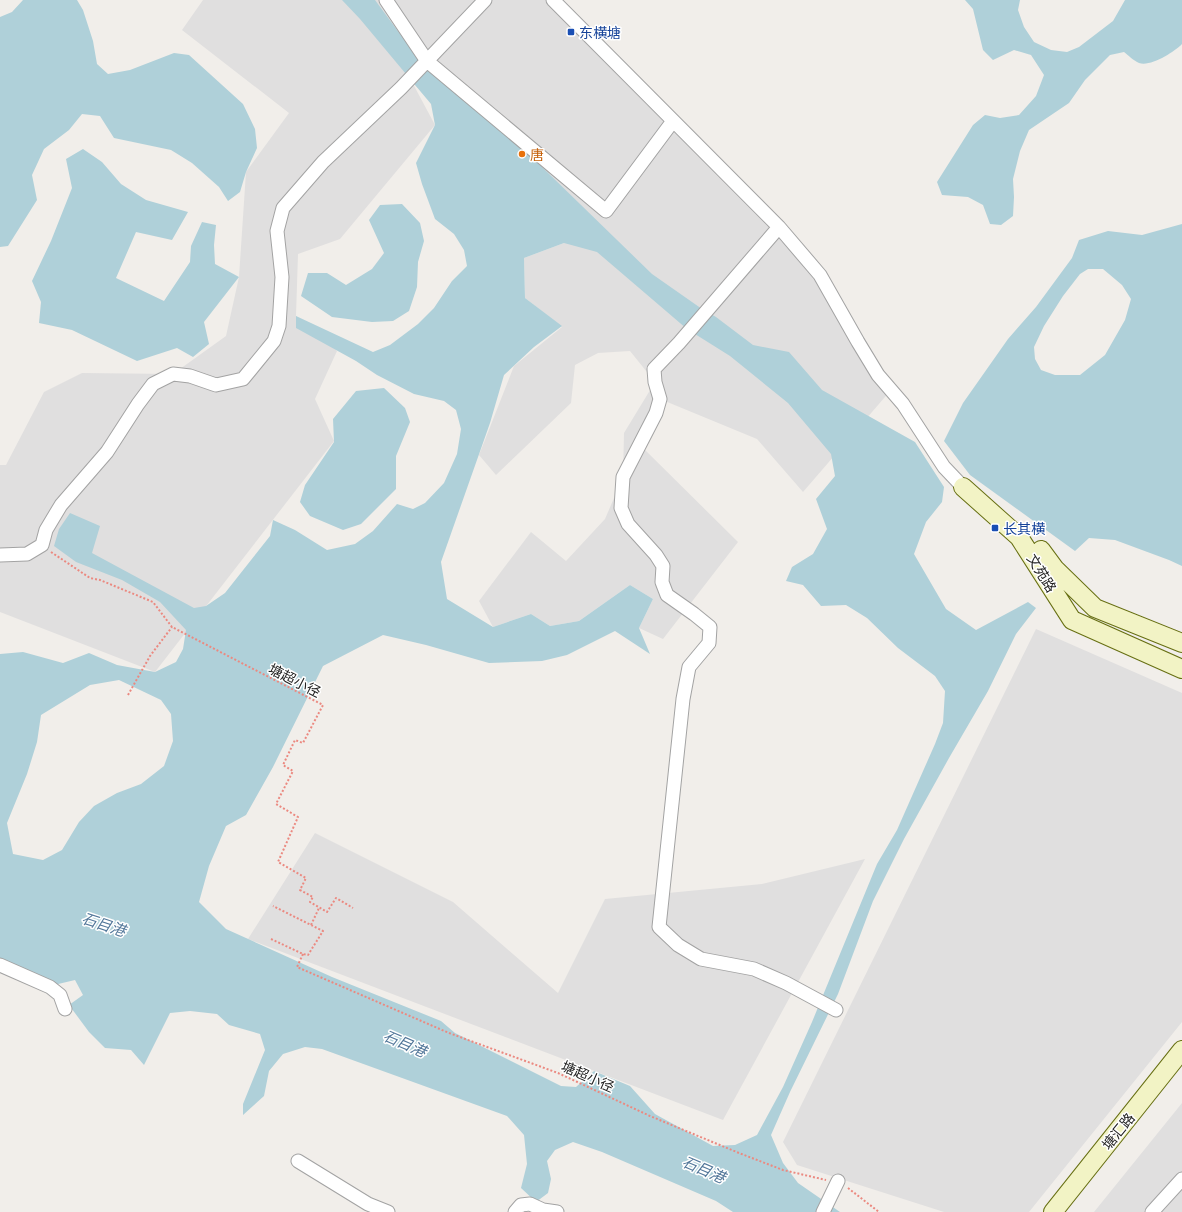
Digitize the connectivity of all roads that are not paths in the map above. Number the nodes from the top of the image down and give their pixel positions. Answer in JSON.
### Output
{"nodes":[{"id":1,"x":386,"y":0,"type":"edge"},
{"id":2,"x":485,"y":0,"type":"edge"},
{"id":3,"x":553,"y":0,"type":"edge"},
{"id":4,"x":428,"y":61,"type":"junction"},
{"id":5,"x":674,"y":121,"type":"junction"},
{"id":6,"x":779,"y":227,"type":"junction"},
{"id":7,"x":963,"y":487,"type":"junction"},
{"id":8,"x":0,"y":555,"type":"edge"},
{"id":9,"x":1182,"y":643,"type":"edge"},
{"id":10,"x":1182,"y":669,"type":"edge"},
{"id":11,"x":0,"y":965,"type":"edge"},
{"id":12,"x":65,"y":1009,"type":"dead end"},
{"id":13,"x":836,"y":1010,"type":"dead end"},
{"id":14,"x":1182,"y":1050,"type":"edge"},
{"id":15,"x":298,"y":1161,"type":"dead end"},
{"id":16,"x":1182,"y":1179,"type":"edge"},
{"id":17,"x":838,"y":1181,"type":"road end"},
{"id":18,"x":388,"y":1212,"type":"edge"},
{"id":19,"x":515,"y":1212,"type":"edge"},
{"id":20,"x":557,"y":1212,"type":"edge"},
{"id":21,"x":823,"y":1212,"type":"edge"},
{"id":22,"x":1053,"y":1212,"type":"edge"},
{"id":23,"x":1152,"y":1212,"type":"edge"}],
"edges":[{"from":1,"to":4,"type":"street"},
{"from":2,"to":4,"type":"street"},
{"from":3,"to":5,"type":"street"},
{"from":4,"to":5,"type":"street"},
{"from":4,"to":8,"type":"street"},
{"from":5,"to":6,"type":"street"},
{"from":6,"to":7,"type":"street"},
{"from":6,"to":13,"type":"street"},
{"from":7,"to":9,"type":"street","name":"文苑路"},
{"from":7,"to":10,"type":"street","name":"文苑路"},
{"from":11,"to":12,"type":"street"},
{"from":14,"to":22,"type":"street","name":"塘汇路"},
{"from":15,"to":18,"type":"street"},
{"from":16,"to":23,"type":"street"},
{"from":17,"to":21,"type":"street"},
{"from":19,"to":20,"type":"street"}]}
